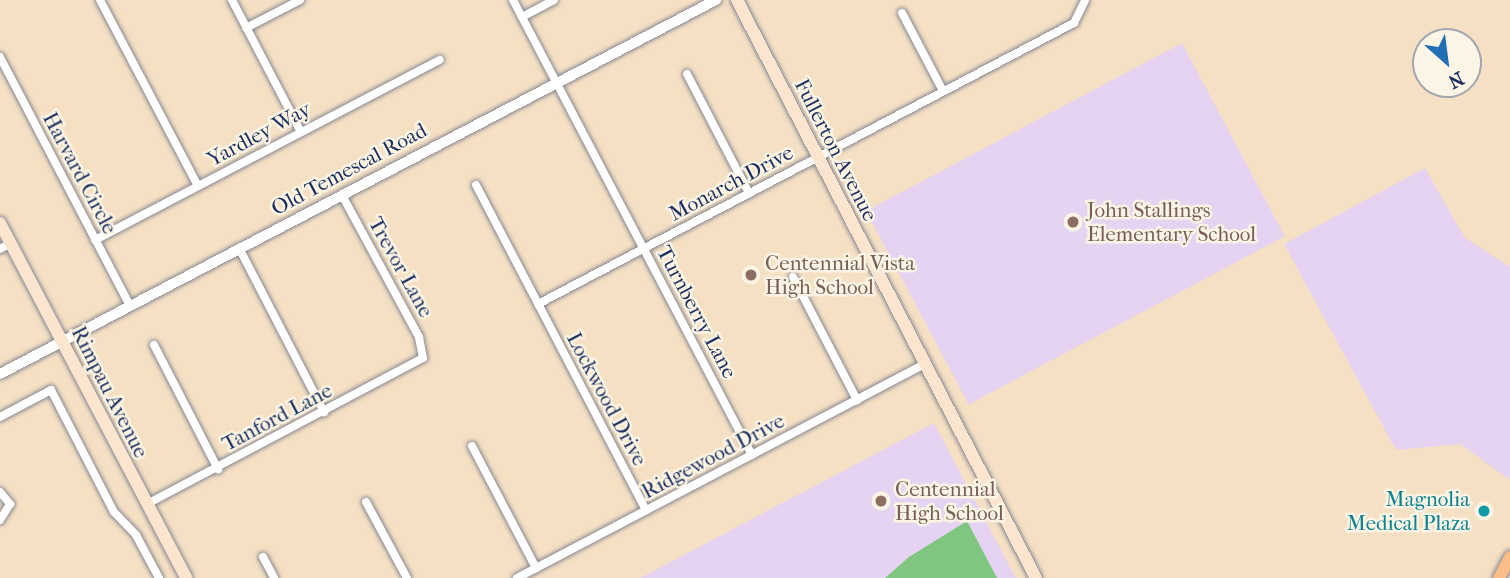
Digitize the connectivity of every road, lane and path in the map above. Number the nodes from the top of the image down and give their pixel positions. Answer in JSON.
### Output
{"nodes":[{"id":1,"x":100,"y":0,"type":"edge"},
{"id":2,"x":232,"y":0,"type":"edge"},
{"id":3,"x":300,"y":0,"type":"edge"},
{"id":4,"x":513,"y":0,"type":"edge"},
{"id":5,"x":554,"y":0,"type":"edge"},
{"id":6,"x":716,"y":0,"type":"edge"},
{"id":7,"x":737,"y":0,"type":"edge"},
{"id":8,"x":1085,"y":5,"type":"edge"},
{"id":9,"x":902,"y":13,"type":"dead end"},
{"id":10,"x":522,"y":17,"type":"junction"},
{"id":11,"x":247,"y":28,"type":"junction"},
{"id":12,"x":0,"y":57,"type":"edge"},
{"id":13,"x":440,"y":60,"type":"dead end"},
{"id":14,"x":687,"y":74,"type":"dead end"},
{"id":15,"x":556,"y":82,"type":"junction"},
{"id":16,"x":943,"y":91,"type":"junction"},
{"id":17,"x":301,"y":132,"type":"junction"},
{"id":18,"x":817,"y":157,"type":"junction"},
{"id":19,"x":476,"y":185,"type":"dead end"},
{"id":20,"x":198,"y":186,"type":"junction"},
{"id":21,"x":749,"y":193,"type":"junction"},
{"id":22,"x":342,"y":195,"type":"junction"},
{"id":23,"x":0,"y":223,"type":"edge"},
{"id":24,"x":95,"y":240,"type":"junction"},
{"id":25,"x":5,"y":246,"type":"edge"},
{"id":26,"x":239,"y":248,"type":"junction"},
{"id":27,"x":643,"y":248,"type":"junction"},
{"id":28,"x":793,"y":277,"type":"dead end"},
{"id":29,"x":538,"y":304,"type":"junction"},
{"id":30,"x":130,"y":306,"type":"junction"},
{"id":31,"x":62,"y":342,"type":"junction"},
{"id":32,"x":154,"y":345,"type":"dead end"},
{"id":33,"x":423,"y":358,"type":"joint"},
{"id":34,"x":925,"y":364,"type":"junction"},
{"id":35,"x":0,"y":374,"type":"edge"},
{"id":36,"x":857,"y":400,"type":"junction"},
{"id":37,"x":324,"y":412,"type":"junction"},
{"id":38,"x":0,"y":417,"type":"edge"},
{"id":39,"x":472,"y":446,"type":"dead end"},
{"id":40,"x":752,"y":455,"type":"junction"},
{"id":41,"x":218,"y":468,"type":"junction"},
{"id":42,"x":0,"y":492,"type":"edge"},
{"id":43,"x":366,"y":502,"type":"dead end"},
{"id":44,"x":147,"y":504,"type":"junction"},
{"id":45,"x":646,"y":510,"type":"junction"},
{"id":46,"x":0,"y":519,"type":"edge"},
{"id":47,"x":263,"y":557,"type":"dead end"},
{"id":48,"x":1510,"y":557,"type":"edge"},
{"id":49,"x":536,"y":568,"type":"junction"},
{"id":50,"x":159,"y":578,"type":"edge"},
{"id":51,"x":186,"y":578,"type":"edge"},
{"id":52,"x":274,"y":578,"type":"edge"},
{"id":53,"x":407,"y":578,"type":"edge"},
{"id":54,"x":517,"y":578,"type":"edge"},
{"id":55,"x":1036,"y":578,"type":"edge"},
{"id":56,"x":1499,"y":578,"type":"edge"}],
"edges":[{"from":1,"to":20,"type":"street"},
{"from":2,"to":11,"type":"street"},
{"from":3,"to":11,"type":"street"},
{"from":4,"to":10,"type":"street","name":"Turnberry Lane"},
{"from":5,"to":10,"type":"street"},
{"from":6,"to":15,"type":"street","name":"Old Temescal Road"},
{"from":7,"to":18,"type":"main road","name":"Fullerton Avenue"},
{"from":8,"to":16,"type":"street","name":"Monarch Drive"},
{"from":9,"to":16,"type":"street"},
{"from":10,"to":15,"type":"street","name":"Turnberry Lane"},
{"from":11,"to":17,"type":"street"},
{"from":12,"to":24,"type":"street","name":"Harvard Circle"},
{"from":13,"to":17,"type":"street","name":"Yardley Way"},
{"from":14,"to":21,"type":"street"},
{"from":15,"to":22,"type":"street","name":"Old Temescal Road"},
{"from":15,"to":27,"type":"street","name":"Turnberry Lane"},
{"from":16,"to":18,"type":"street","name":"Monarch Drive"},
{"from":17,"to":20,"type":"street","name":"Yardley Way"},
{"from":18,"to":21,"type":"street","name":"Monarch Drive"},
{"from":18,"to":34,"type":"main road","name":"Fullerton Avenue"},
{"from":19,"to":29,"type":"street","name":"Lockwood Drive"},
{"from":20,"to":24,"type":"street","name":"Yardley Way"},
{"from":21,"to":27,"type":"street","name":"Monarch Drive"},
{"from":22,"to":26,"type":"street","name":"Old Temescal Road"},
{"from":22,"to":33,"type":"street","name":"Trevor Lane"},
{"from":23,"to":25,"type":"main road","name":"Rimpau Avenue"},
{"from":24,"to":30,"type":"street","name":"Harvard Circle"},
{"from":25,"to":31,"type":"main road","name":"Rimpau Avenue"},
{"from":26,"to":30,"type":"street","name":"Old Temescal Road"},
{"from":26,"to":37,"type":"street"},
{"from":27,"to":29,"type":"street","name":"Monarch Drive"},
{"from":27,"to":40,"type":"street","name":"Turnberry Lane"},
{"from":28,"to":36,"type":"street"},
{"from":29,"to":45,"type":"street","name":"Lockwood Drive"},
{"from":30,"to":31,"type":"street","name":"Old Temescal Road"},
{"from":31,"to":35,"type":"street","name":"Old Temescal Road"},
{"from":31,"to":44,"type":"main road","name":"Rimpau Avenue"},
{"from":32,"to":41,"type":"street"},
{"from":33,"to":37,"type":"street","name":"Tanford Lane"},
{"from":34,"to":36,"type":"street","name":"Ridgewood Drive"},
{"from":34,"to":55,"type":"main road","name":"Fullerton Avenue"},
{"from":36,"to":40,"type":"street","name":"Ridgewood Drive"},
{"from":37,"to":41,"type":"street","name":"Tanford Lane"},
{"from":38,"to":50,"type":"street"},
{"from":39,"to":49,"type":"street"},
{"from":40,"to":45,"type":"street","name":"Ridgewood Drive"},
{"from":41,"to":44,"type":"street","name":"Tanford Lane"},
{"from":42,"to":46,"type":"street"},
{"from":43,"to":53,"type":"street"},
{"from":44,"to":51,"type":"main road","name":"Rimpau Avenue"},
{"from":45,"to":49,"type":"street","name":"Ridgewood Drive"},
{"from":47,"to":52,"type":"street"},
{"from":48,"to":56,"type":"main road"},
{"from":49,"to":54,"type":"street","name":"Ridgewood Drive"}]}
